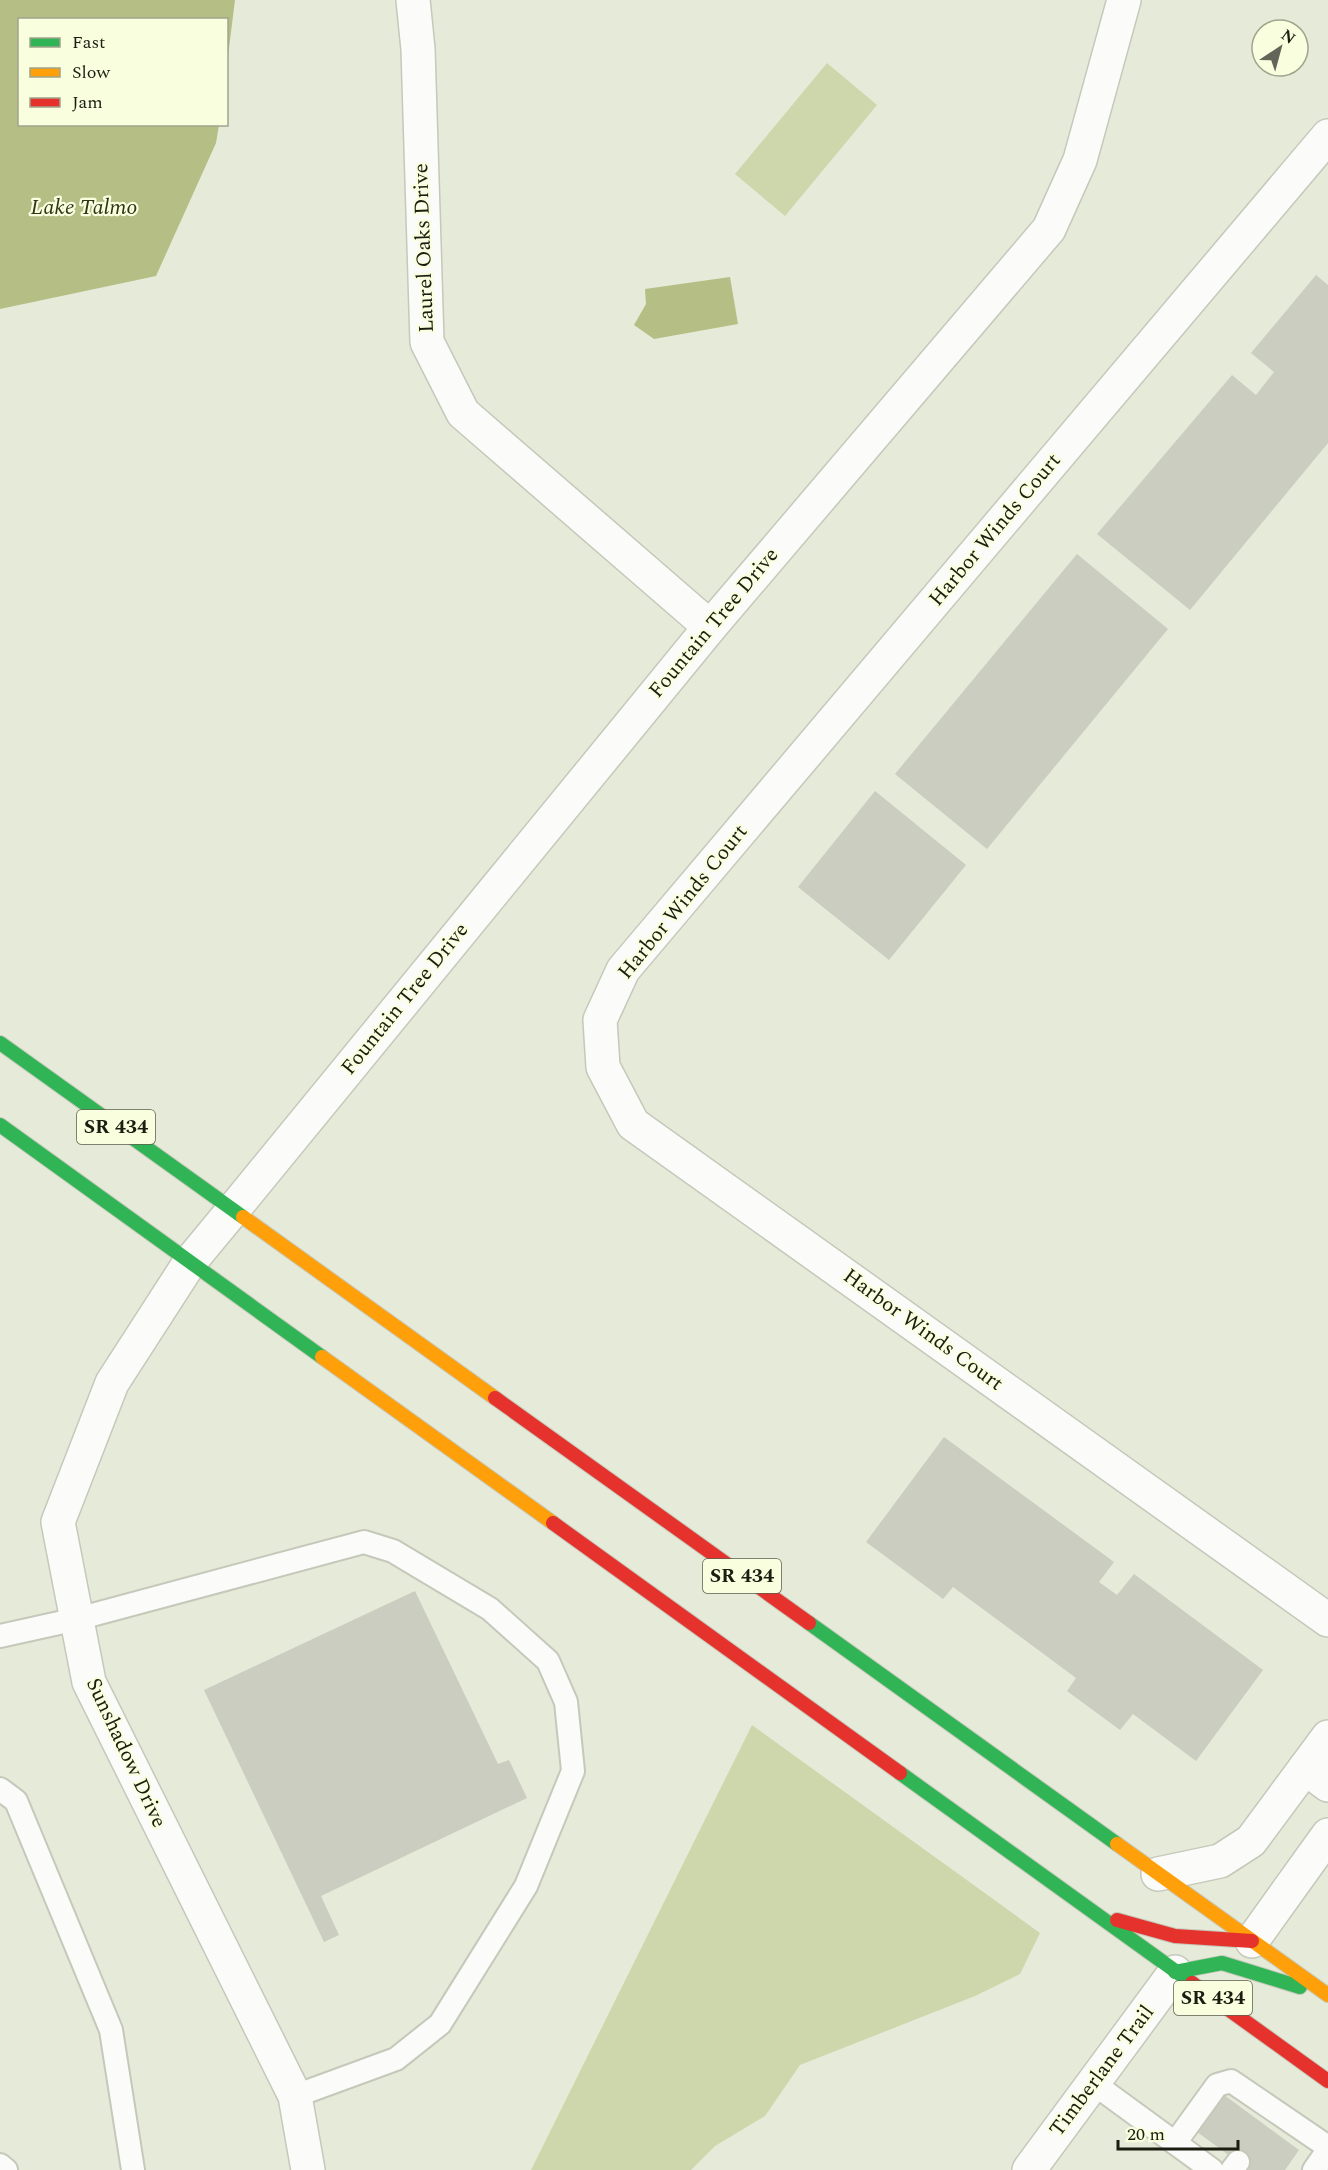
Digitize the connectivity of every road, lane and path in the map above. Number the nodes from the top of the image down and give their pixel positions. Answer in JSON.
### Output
{"nodes":[{"id":1,"x":413,"y":0,"type":"edge"},
{"id":2,"x":1124,"y":0,"type":"edge"},
{"id":3,"x":1328,"y":136,"type":"edge"},
{"id":4,"x":710,"y":627,"type":"junction"},
{"id":5,"x":0,"y":1043,"type":"edge"},
{"id":6,"x":0,"y":1125,"type":"edge"},
{"id":7,"x":232,"y":1210,"type":"junction"},
{"id":8,"x":190,"y":1262,"type":"junction"},
{"id":9,"x":77,"y":1619,"type":"junction"},
{"id":10,"x":1328,"y":1620,"type":"edge"},
{"id":11,"x":0,"y":1636,"type":"edge"},
{"id":12,"x":1328,"y":1737,"type":"edge"},
{"id":13,"x":1316,"y":1776,"type":"edge"},
{"id":14,"x":0,"y":1789,"type":"edge"},
{"id":15,"x":1328,"y":1835,"type":"edge"},
{"id":16,"x":1158,"y":1875,"type":"junction"},
{"id":17,"x":1098,"y":1914,"type":"junction"},
{"id":18,"x":1252,"y":1941,"type":"junction"},
{"id":19,"x":1175,"y":1972,"type":"junction"},
{"id":20,"x":1328,"y":1995,"type":"edge"},
{"id":21,"x":1328,"y":2081,"type":"edge"},
{"id":22,"x":1093,"y":2083,"type":"junction"},
{"id":23,"x":295,"y":2096,"type":"junction"},
{"id":24,"x":1175,"y":2143,"type":"junction"},
{"id":25,"x":1328,"y":2149,"type":"edge"},
{"id":26,"x":0,"y":2165,"type":"edge"},
{"id":27,"x":6,"y":2170,"type":"edge"},
{"id":28,"x":133,"y":2170,"type":"edge"},
{"id":29,"x":308,"y":2170,"type":"edge"},
{"id":30,"x":1029,"y":2170,"type":"edge"},
{"id":31,"x":1212,"y":2170,"type":"edge"},
{"id":32,"x":1314,"y":2170,"type":"edge"}],
"edges":[{"from":1,"to":4,"type":"street","name":"Laurel Oaks Drive"},
{"from":2,"to":4,"type":"street","name":"Fountain Tree Drive"},
{"from":3,"to":10,"type":"street","name":"Harbor Winds Court"},
{"from":4,"to":7,"type":"street","name":"Fountain Tree Drive"},
{"from":5,"to":7,"type":"main road","number":"SR 434"},
{"from":6,"to":8,"type":"main road","number":"SR 434"},
{"from":7,"to":8,"type":"street","name":"Sunshadow Drive"},
{"from":7,"to":16,"type":"main road","number":"SR 434"},
{"from":8,"to":9,"type":"street","name":"Sunshadow Drive"},
{"from":8,"to":17,"type":"main road","number":"SR 434"},
{"from":9,"to":11,"type":"lane"},
{"from":9,"to":23,"type":"street","name":"Sunshadow Drive"},
{"from":9,"to":23,"type":"lane"},
{"from":12,"to":13,"type":"street"},
{"from":13,"to":16,"type":"street"},
{"from":14,"to":28,"type":"lane"},
{"from":15,"to":18,"type":"street"},
{"from":16,"to":18,"type":"main road","number":"SR 434"},
{"from":17,"to":18,"type":"main road"},
{"from":17,"to":19,"type":"main road","number":"SR 434"},
{"from":18,"to":20,"type":"main road","number":"SR 434"},
{"from":19,"to":20,"type":"main road"},
{"from":19,"to":21,"type":"main road","number":"SR 434"},
{"from":19,"to":22,"type":"street","name":"Timberlane Trail"},
{"from":22,"to":24,"type":"lane"},
{"from":22,"to":30,"type":"street","name":"Timberlane Trail"},
{"from":23,"to":29,"type":"street","name":"Sunshadow Drive"},
{"from":24,"to":25,"type":"lane"},
{"from":24,"to":31,"type":"lane"},
{"from":25,"to":32,"type":"lane"},
{"from":26,"to":27,"type":"lane"}]}
